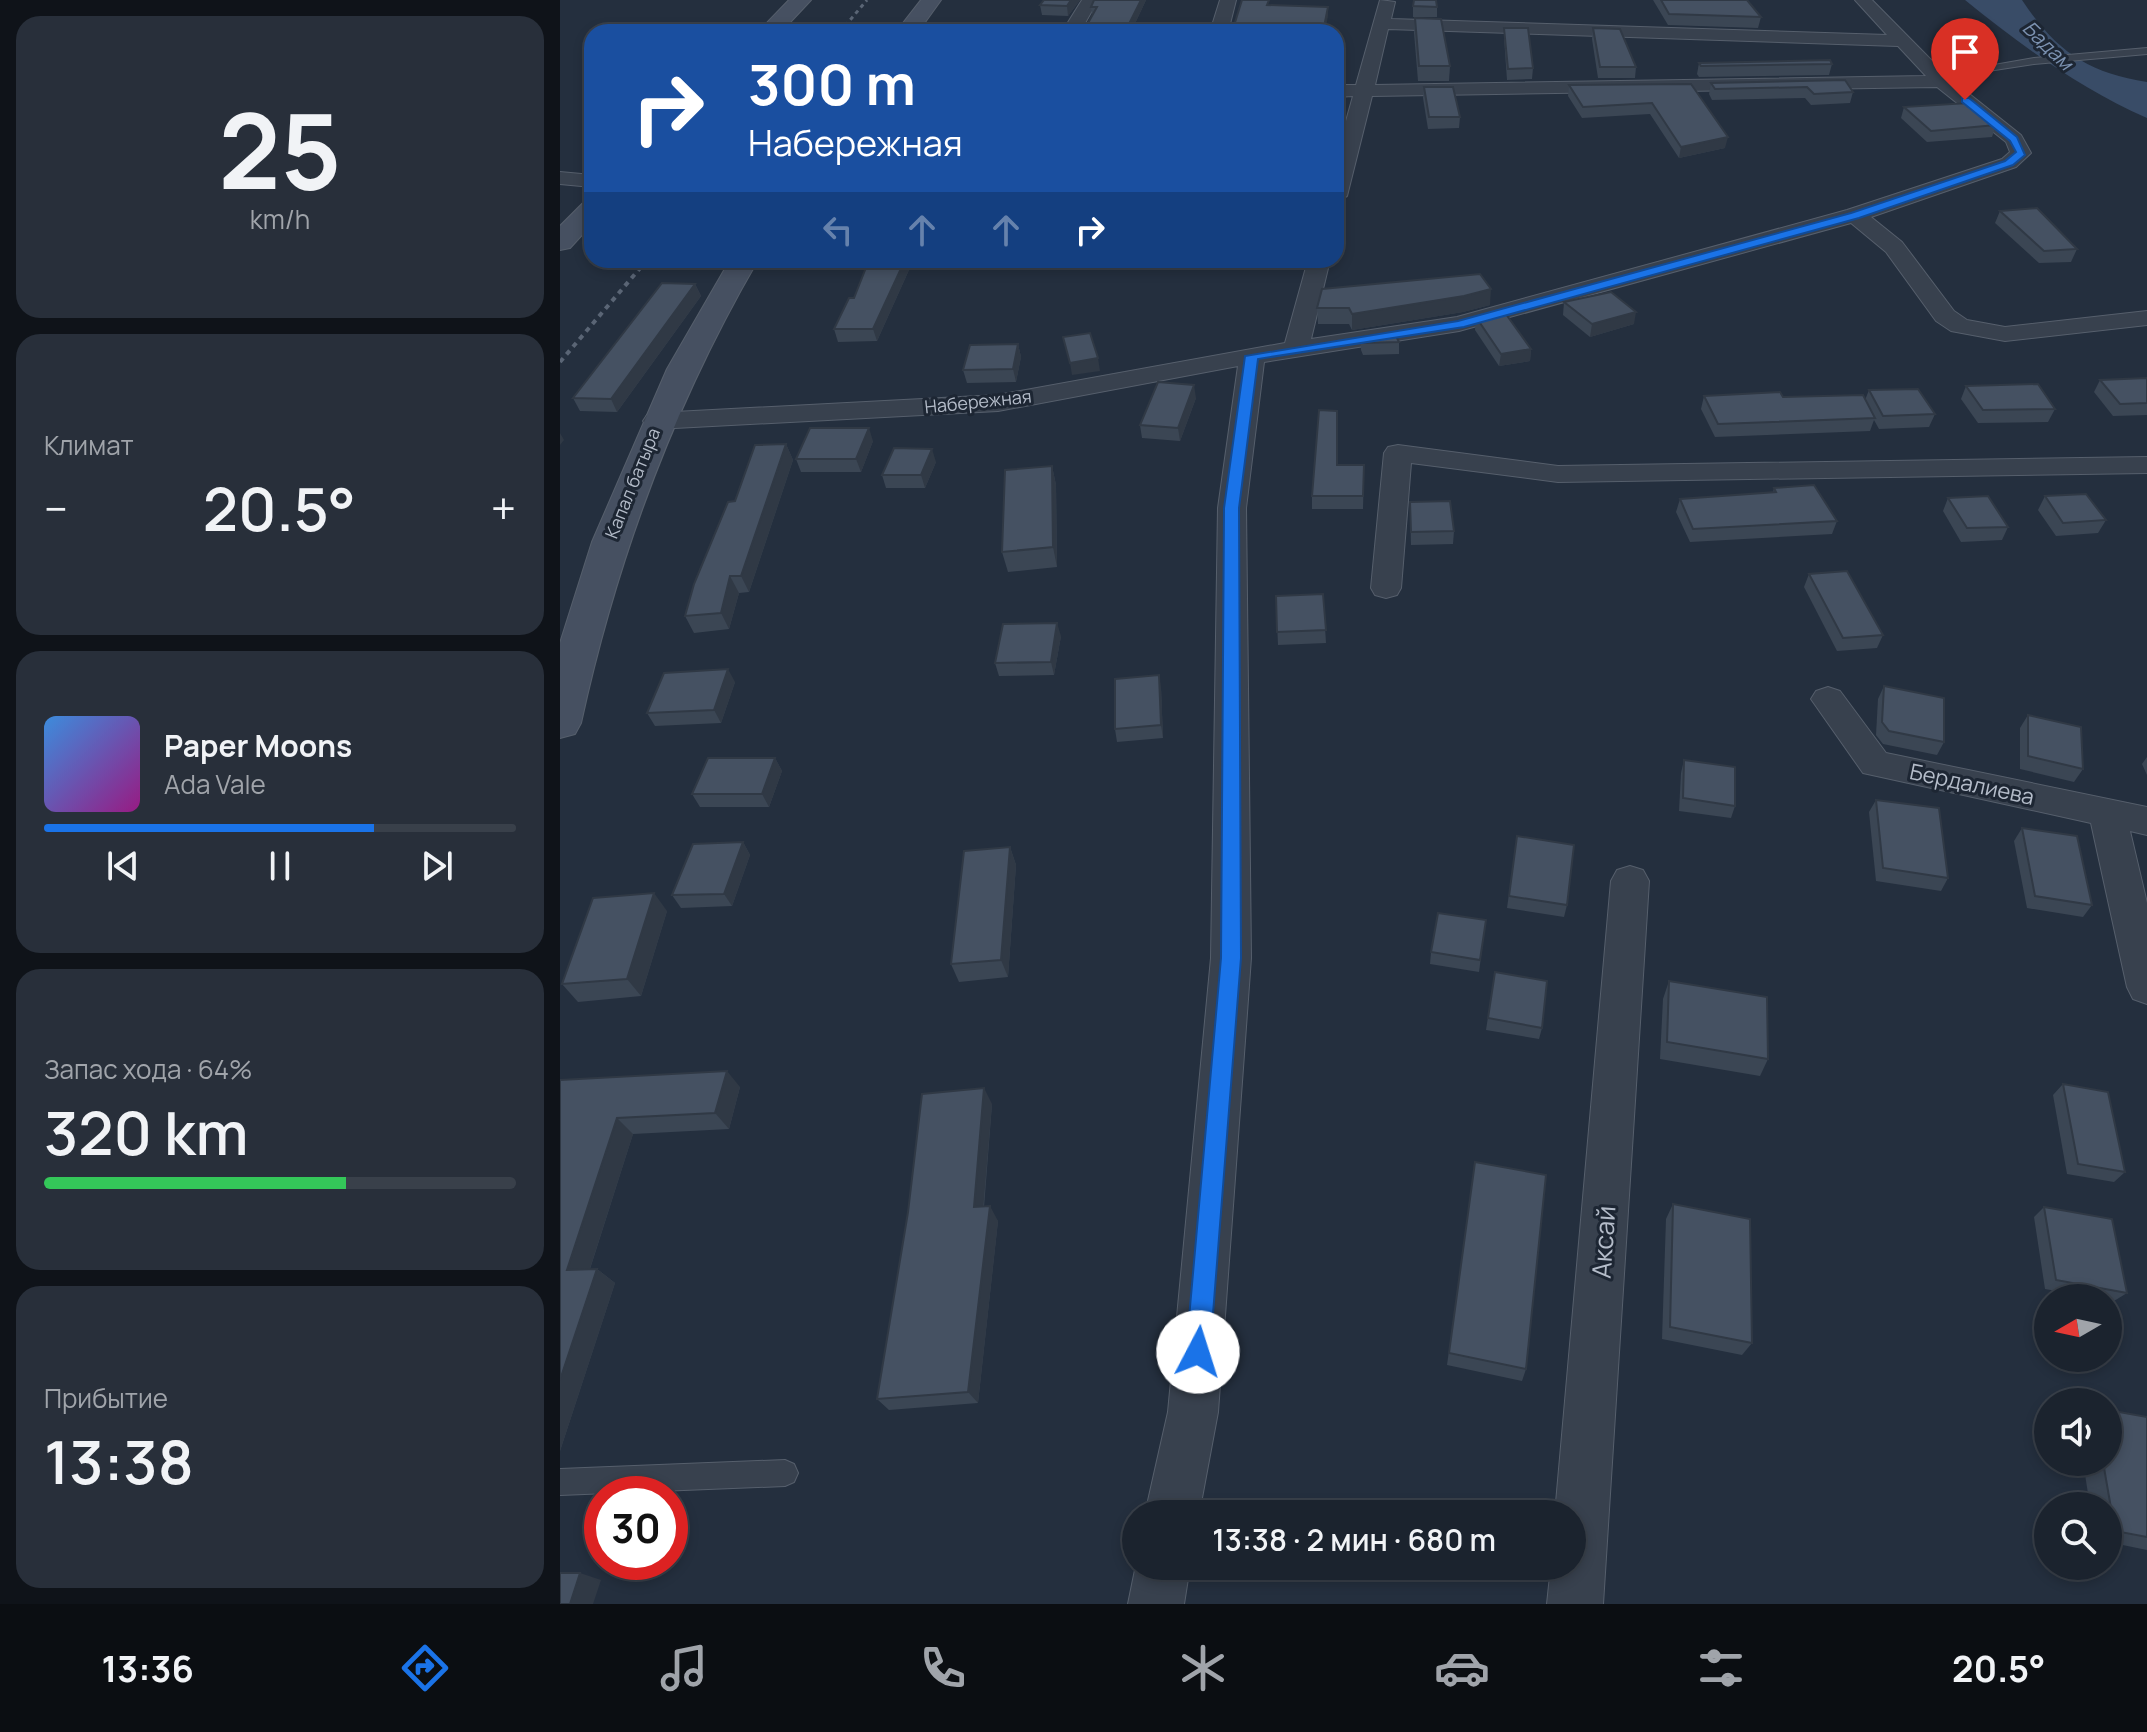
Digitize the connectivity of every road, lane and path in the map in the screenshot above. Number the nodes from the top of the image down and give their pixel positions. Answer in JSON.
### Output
{"nodes":[{"id":1,"x":801,"y":0,"type":"edge"},
{"id":2,"x":931,"y":0,"type":"edge"},
{"id":3,"x":1090,"y":0,"type":"edge"},
{"id":4,"x":1228,"y":0,"type":"edge"},
{"id":5,"x":1387,"y":0,"type":"edge"},
{"id":6,"x":1863,"y":0,"type":"edge"},
{"id":7,"x":777,"y":24,"type":"edge"},
{"id":8,"x":913,"y":24,"type":"edge"},
{"id":9,"x":1076,"y":24,"type":"edge"},
{"id":10,"x":1221,"y":24,"type":"edge"},
{"id":11,"x":1381,"y":24,"type":"junction"},
{"id":12,"x":1899,"y":41,"type":"junction"},
{"id":13,"x":2147,"y":51,"type":"edge"},
{"id":14,"x":1938,"y":78,"type":"junction"},
{"id":15,"x":1344,"y":91,"type":"edge"},
{"id":16,"x":1363,"y":92,"type":"junction"},
{"id":17,"x":1344,"y":165,"type":"edge"},
{"id":18,"x":560,"y":178,"type":"edge"},
{"id":19,"x":584,"y":180,"type":"edge"},
{"id":20,"x":1855,"y":215,"type":"junction"},
{"id":21,"x":584,"y":217,"type":"edge"},
{"id":22,"x":560,"y":242,"type":"edge"},
{"id":23,"x":739,"y":268,"type":"edge"},
{"id":24,"x":1317,"y":268,"type":"edge"},
{"id":25,"x":2136,"y":319,"type":"edge"},
{"id":26,"x":2147,"y":346,"type":"edge"},
{"id":27,"x":1296,"y":351,"type":"junction"},
{"id":28,"x":1252,"y":356,"type":"junction"},
{"id":29,"x":656,"y":421,"type":"junction"},
{"id":30,"x":2147,"y":465,"type":"edge"},
{"id":31,"x":1386,"y":588,"type":"dead end"},
{"id":32,"x":1828,"y":699,"type":"dead end"},
{"id":33,"x":560,"y":723,"type":"edge"},
{"id":34,"x":2107,"y":813,"type":"junction"},
{"id":35,"x":2147,"y":821,"type":"edge"},
{"id":36,"x":1630,"y":881,"type":"dead end"},
{"id":37,"x":2147,"y":987,"type":"edge"},
{"id":38,"x":785,"y":1473,"type":"dead end"},
{"id":39,"x":560,"y":1482,"type":"edge"},
{"id":40,"x":1175,"y":1500,"type":"edge"},
{"id":41,"x":1160,"y":1580,"type":"edge"},
{"id":42,"x":1156,"y":1604,"type":"edge"},
{"id":43,"x":1575,"y":1604,"type":"edge"}],
"edges":[{"from":1,"to":7,"type":"main road"},
{"from":2,"to":8,"type":"main road"},
{"from":3,"to":9,"type":"street"},
{"from":4,"to":10,"type":"street"},
{"from":5,"to":11,"type":"street"},
{"from":6,"to":12,"type":"street","name":"Набережная"},
{"from":11,"to":12,"type":"street"},
{"from":11,"to":16,"type":"street"},
{"from":12,"to":14,"type":"street","name":"Набережная"},
{"from":13,"to":14,"type":"lane"},
{"from":14,"to":16,"type":"street"},
{"from":14,"to":20,"type":"street","name":"Набережная"},
{"from":15,"to":16,"type":"street"},
{"from":16,"to":17,"type":"street"},
{"from":18,"to":19,"type":"street"},
{"from":20,"to":25,"type":"street"},
{"from":20,"to":27,"type":"street","name":"Набережная"},
{"from":21,"to":22,"type":"main road"},
{"from":23,"to":29,"type":"main road","name":"Капал батыра"},
{"from":24,"to":27,"type":"street"},
{"from":25,"to":26,"type":"street"},
{"from":27,"to":28,"type":"street","name":"Набережная"},
{"from":28,"to":29,"type":"street","name":"Набережная"},
{"from":28,"to":40,"type":"street"},
{"from":29,"to":33,"type":"main road","name":"Капал батыра"},
{"from":30,"to":31,"type":"street"},
{"from":32,"to":34,"type":"street","name":"Бердалиева"},
{"from":34,"to":35,"type":"street","name":"Бердалиева"},
{"from":34,"to":37,"type":"street"},
{"from":36,"to":43,"type":"street","name":"Аксай"},
{"from":38,"to":39,"type":"lane"},
{"from":41,"to":42,"type":"street"}]}
